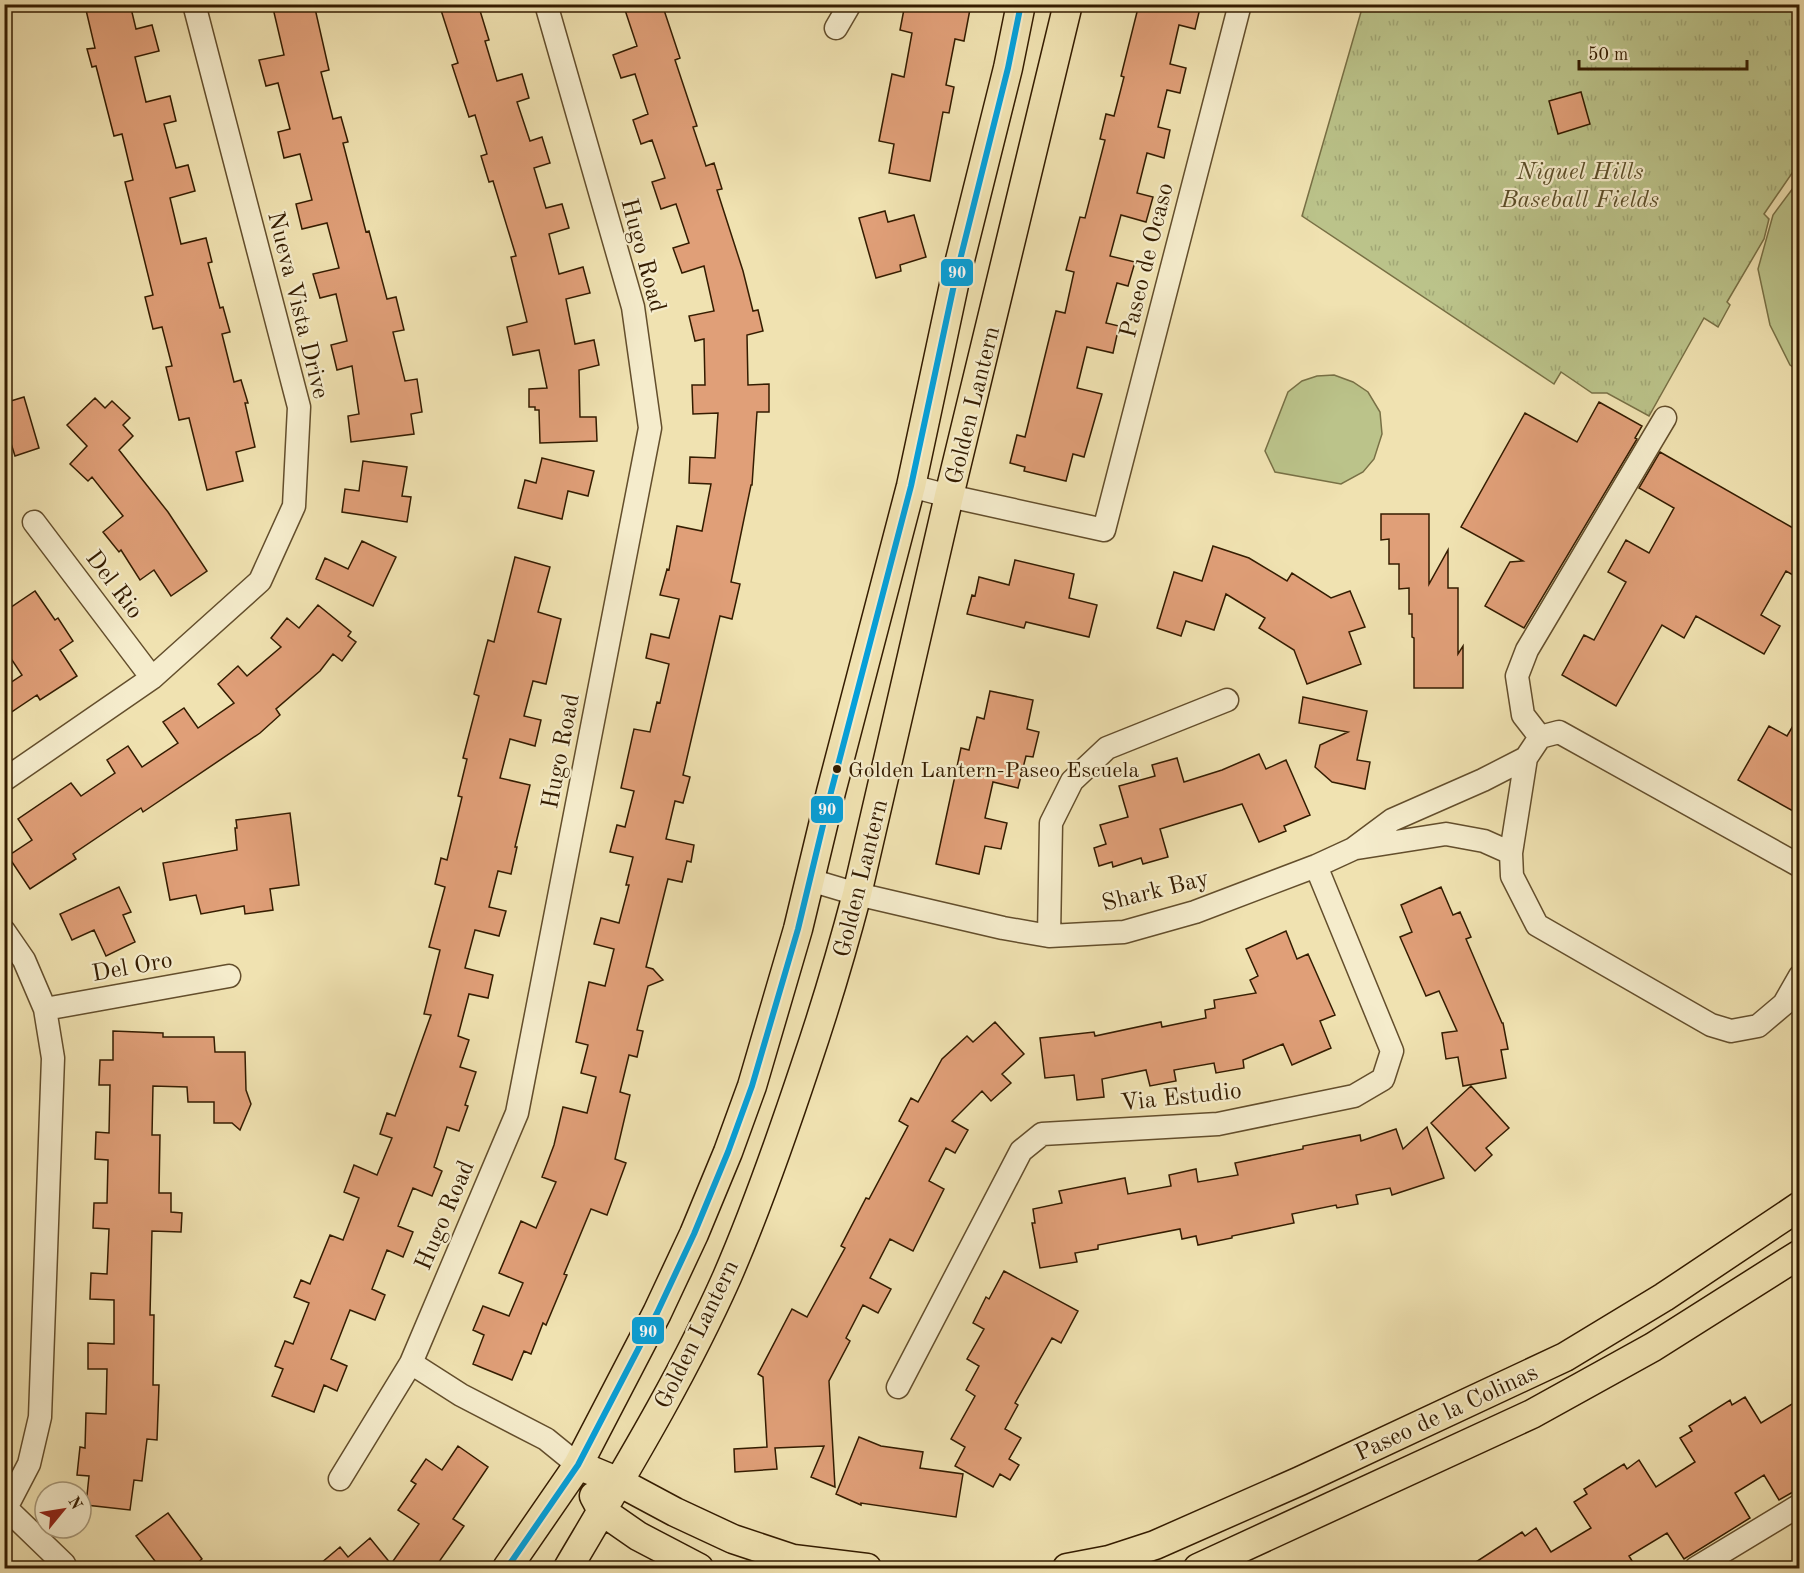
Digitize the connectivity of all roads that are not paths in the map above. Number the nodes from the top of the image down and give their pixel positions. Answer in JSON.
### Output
{"nodes":[{"id":1,"x":195,"y":4,"type":"edge"},
{"id":2,"x":546,"y":4,"type":"edge"},
{"id":3,"x":850,"y":4,"type":"edge"},
{"id":4,"x":1021,"y":4,"type":"edge"},
{"id":5,"x":1240,"y":4,"type":"edge"},
{"id":6,"x":1062,"y":9,"type":"edge"},
{"id":7,"x":836,"y":28,"type":"dead end"},
{"id":8,"x":1665,"y":418,"type":"dead end"},
{"id":9,"x":911,"y":486,"type":"junction"},
{"id":10,"x":950,"y":496,"type":"junction"},
{"id":11,"x":34,"y":522,"type":"dead end"},
{"id":12,"x":152,"y":678,"type":"junction"},
{"id":13,"x":1227,"y":700,"type":"dead end"},
{"id":14,"x":1540,"y":737,"type":"junction"},
{"id":15,"x":1526,"y":758,"type":"junction"},
{"id":16,"x":4,"y":780,"type":"edge"},
{"id":17,"x":1353,"y":849,"type":"junction"},
{"id":18,"x":1511,"y":853,"type":"junction"},
{"id":19,"x":1316,"y":866,"type":"junction"},
{"id":20,"x":1800,"y":866,"type":"edge"},
{"id":21,"x":810,"y":880,"type":"junction"},
{"id":22,"x":857,"y":894,"type":"junction"},
{"id":23,"x":4,"y":930,"type":"edge"},
{"id":24,"x":1049,"y":936,"type":"junction"},
{"id":25,"x":229,"y":976,"type":"dead end"},
{"id":26,"x":1800,"y":976,"type":"edge"},
{"id":27,"x":45,"y":1009,"type":"junction"},
{"id":28,"x":1800,"y":1206,"type":"edge"},
{"id":29,"x":1800,"y":1254,"type":"edge"},
{"id":30,"x":411,"y":1363,"type":"junction"},
{"id":31,"x":898,"y":1386,"type":"dead end"},
{"id":32,"x":578,"y":1464,"type":"junction"},
{"id":33,"x":340,"y":1479,"type":"dead end"},
{"id":34,"x":619,"y":1482,"type":"junction"},
{"id":35,"x":1800,"y":1505,"type":"edge"},
{"id":36,"x":6,"y":1511,"type":"edge"},
{"id":37,"x":602,"y":1511,"type":"junction"},
{"id":38,"x":66,"y":1569,"type":"edge"},
{"id":39,"x":507,"y":1569,"type":"edge"},
{"id":40,"x":568,"y":1569,"type":"edge"},
{"id":41,"x":699,"y":1569,"type":"edge"},
{"id":42,"x":867,"y":1569,"type":"edge"},
{"id":43,"x":1067,"y":1569,"type":"edge"},
{"id":44,"x":1198,"y":1569,"type":"edge"},
{"id":45,"x":1696,"y":1569,"type":"edge"}],
"edges":[{"from":1,"to":12,"type":"street","name":"Nueva Vista Drive"},
{"from":2,"to":30,"type":"street","name":"Hugo Road"},
{"from":3,"to":7,"type":"street"},
{"from":4,"to":9,"type":"main road","name":"Golden Lantern"},
{"from":5,"to":10,"type":"street","name":"Paseo de Ocaso"},
{"from":6,"to":10,"type":"main road","name":"Golden Lantern"},
{"from":8,"to":14,"type":"street"},
{"from":9,"to":10,"type":"street"},
{"from":9,"to":21,"type":"main road","name":"Golden Lantern"},
{"from":10,"to":22,"type":"main road","name":"Golden Lantern"},
{"from":11,"to":12,"type":"street","name":"Del Rio"},
{"from":12,"to":16,"type":"street","name":"Nueva Vista Drive"},
{"from":13,"to":24,"type":"street"},
{"from":14,"to":15,"type":"street"},
{"from":14,"to":20,"type":"street"},
{"from":15,"to":17,"type":"street"},
{"from":15,"to":18,"type":"street"},
{"from":17,"to":18,"type":"street"},
{"from":17,"to":19,"type":"street","name":"Shark Bay"},
{"from":18,"to":26,"type":"street"},
{"from":19,"to":24,"type":"street","name":"Shark Bay"},
{"from":19,"to":31,"type":"street","name":"Via Estudio"},
{"from":21,"to":22,"type":"street","name":"Shark Bay"},
{"from":21,"to":32,"type":"main road","name":"Golden Lantern"},
{"from":22,"to":24,"type":"street","name":"Shark Bay"},
{"from":22,"to":34,"type":"main road","name":"Golden Lantern"},
{"from":23,"to":27,"type":"street"},
{"from":25,"to":27,"type":"street","name":"Del Oro"},
{"from":27,"to":36,"type":"street"},
{"from":28,"to":43,"type":"main road","name":"Paseo de la Colinas"},
{"from":29,"to":44,"type":"main road","name":"Paseo de la Colinas"},
{"from":30,"to":32,"type":"street"},
{"from":30,"to":33,"type":"street","name":"Hugo Road"},
{"from":32,"to":34,"type":"main road"},
{"from":32,"to":37,"type":"main road"},
{"from":32,"to":39,"type":"main road","name":"Golden Lantern"},
{"from":34,"to":37,"type":"main road","name":"Golden Lantern"},
{"from":34,"to":42,"type":"main road"},
{"from":35,"to":45,"type":"street"},
{"from":36,"to":38,"type":"street"},
{"from":37,"to":40,"type":"main road","name":"Golden Lantern"},
{"from":37,"to":41,"type":"main road"}]}
